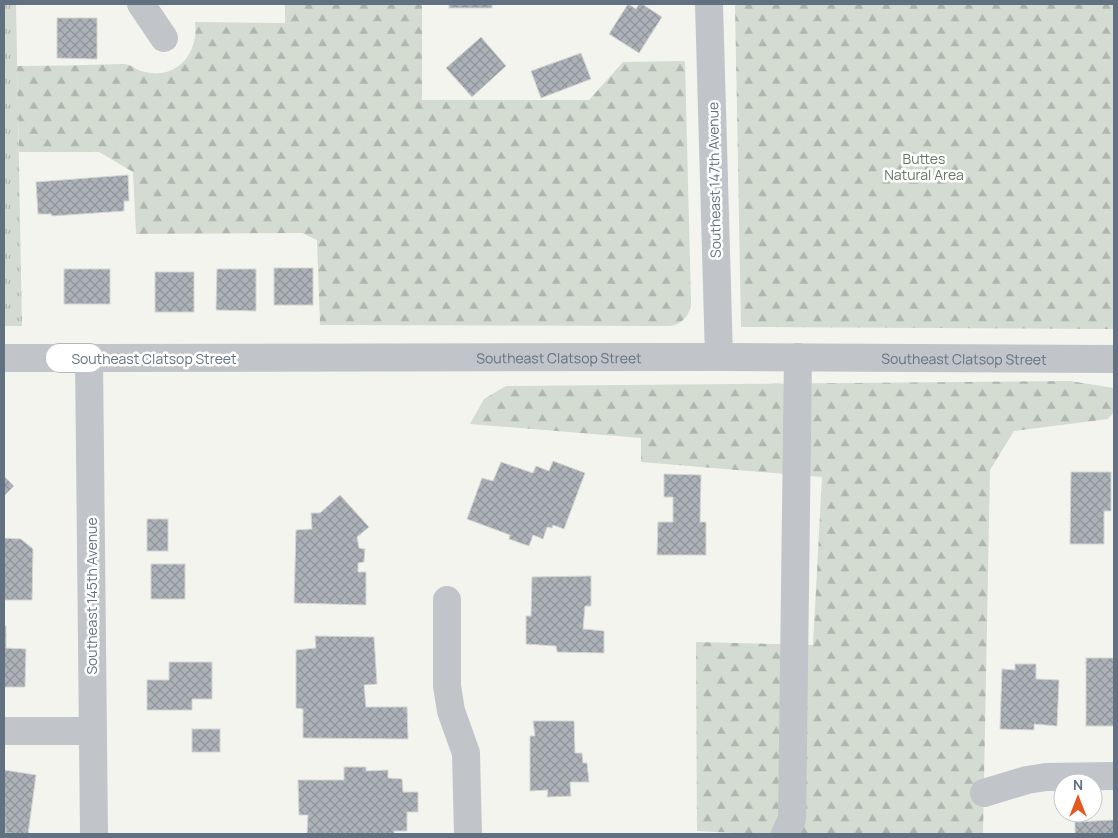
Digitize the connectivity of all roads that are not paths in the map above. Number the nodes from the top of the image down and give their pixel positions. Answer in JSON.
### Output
{"nodes":[{"id":1,"x":141,"y":4,"type":"edge"},
{"id":2,"x":710,"y":4,"type":"edge"},
{"id":3,"x":164,"y":38,"type":"dead end"},
{"id":4,"x":719,"y":356,"type":"junction"},
{"id":5,"x":798,"y":357,"type":"junction"},
{"id":6,"x":4,"y":358,"type":"edge"},
{"id":7,"x":60,"y":358,"type":"joint"},
{"id":8,"x":89,"y":358,"type":"junction"},
{"id":9,"x":1114,"y":358,"type":"edge"},
{"id":10,"x":447,"y":600,"type":"dead end"},
{"id":11,"x":92,"y":731,"type":"junction"},
{"id":12,"x":4,"y":732,"type":"edge"},
{"id":13,"x":1114,"y":776,"type":"edge"},
{"id":14,"x":984,"y":792,"type":"dead end"},
{"id":15,"x":94,"y":834,"type":"edge"},
{"id":16,"x":468,"y":834,"type":"edge"},
{"id":17,"x":785,"y":834,"type":"edge"}],
"edges":[{"from":1,"to":3,"type":"street"},
{"from":2,"to":4,"type":"street","name":"Southeast 147th Avenue"},
{"from":4,"to":5,"type":"street","name":"Southeast Clatsop Street"},
{"from":4,"to":8,"type":"street","name":"Southeast Clatsop Street"},
{"from":5,"to":9,"type":"street","name":"Southeast Clatsop Street"},
{"from":5,"to":17,"type":"street"},
{"from":6,"to":7,"type":"street","name":"Southeast Clatsop Street"},
{"from":7,"to":8,"type":"main road","name":"Southeast Clatsop Street"},
{"from":8,"to":11,"type":"street","name":"Southeast 145th Avenue"},
{"from":10,"to":16,"type":"street"},
{"from":11,"to":12,"type":"street"},
{"from":11,"to":15,"type":"street","name":"Southeast 145th Avenue"},
{"from":13,"to":14,"type":"street"}]}
